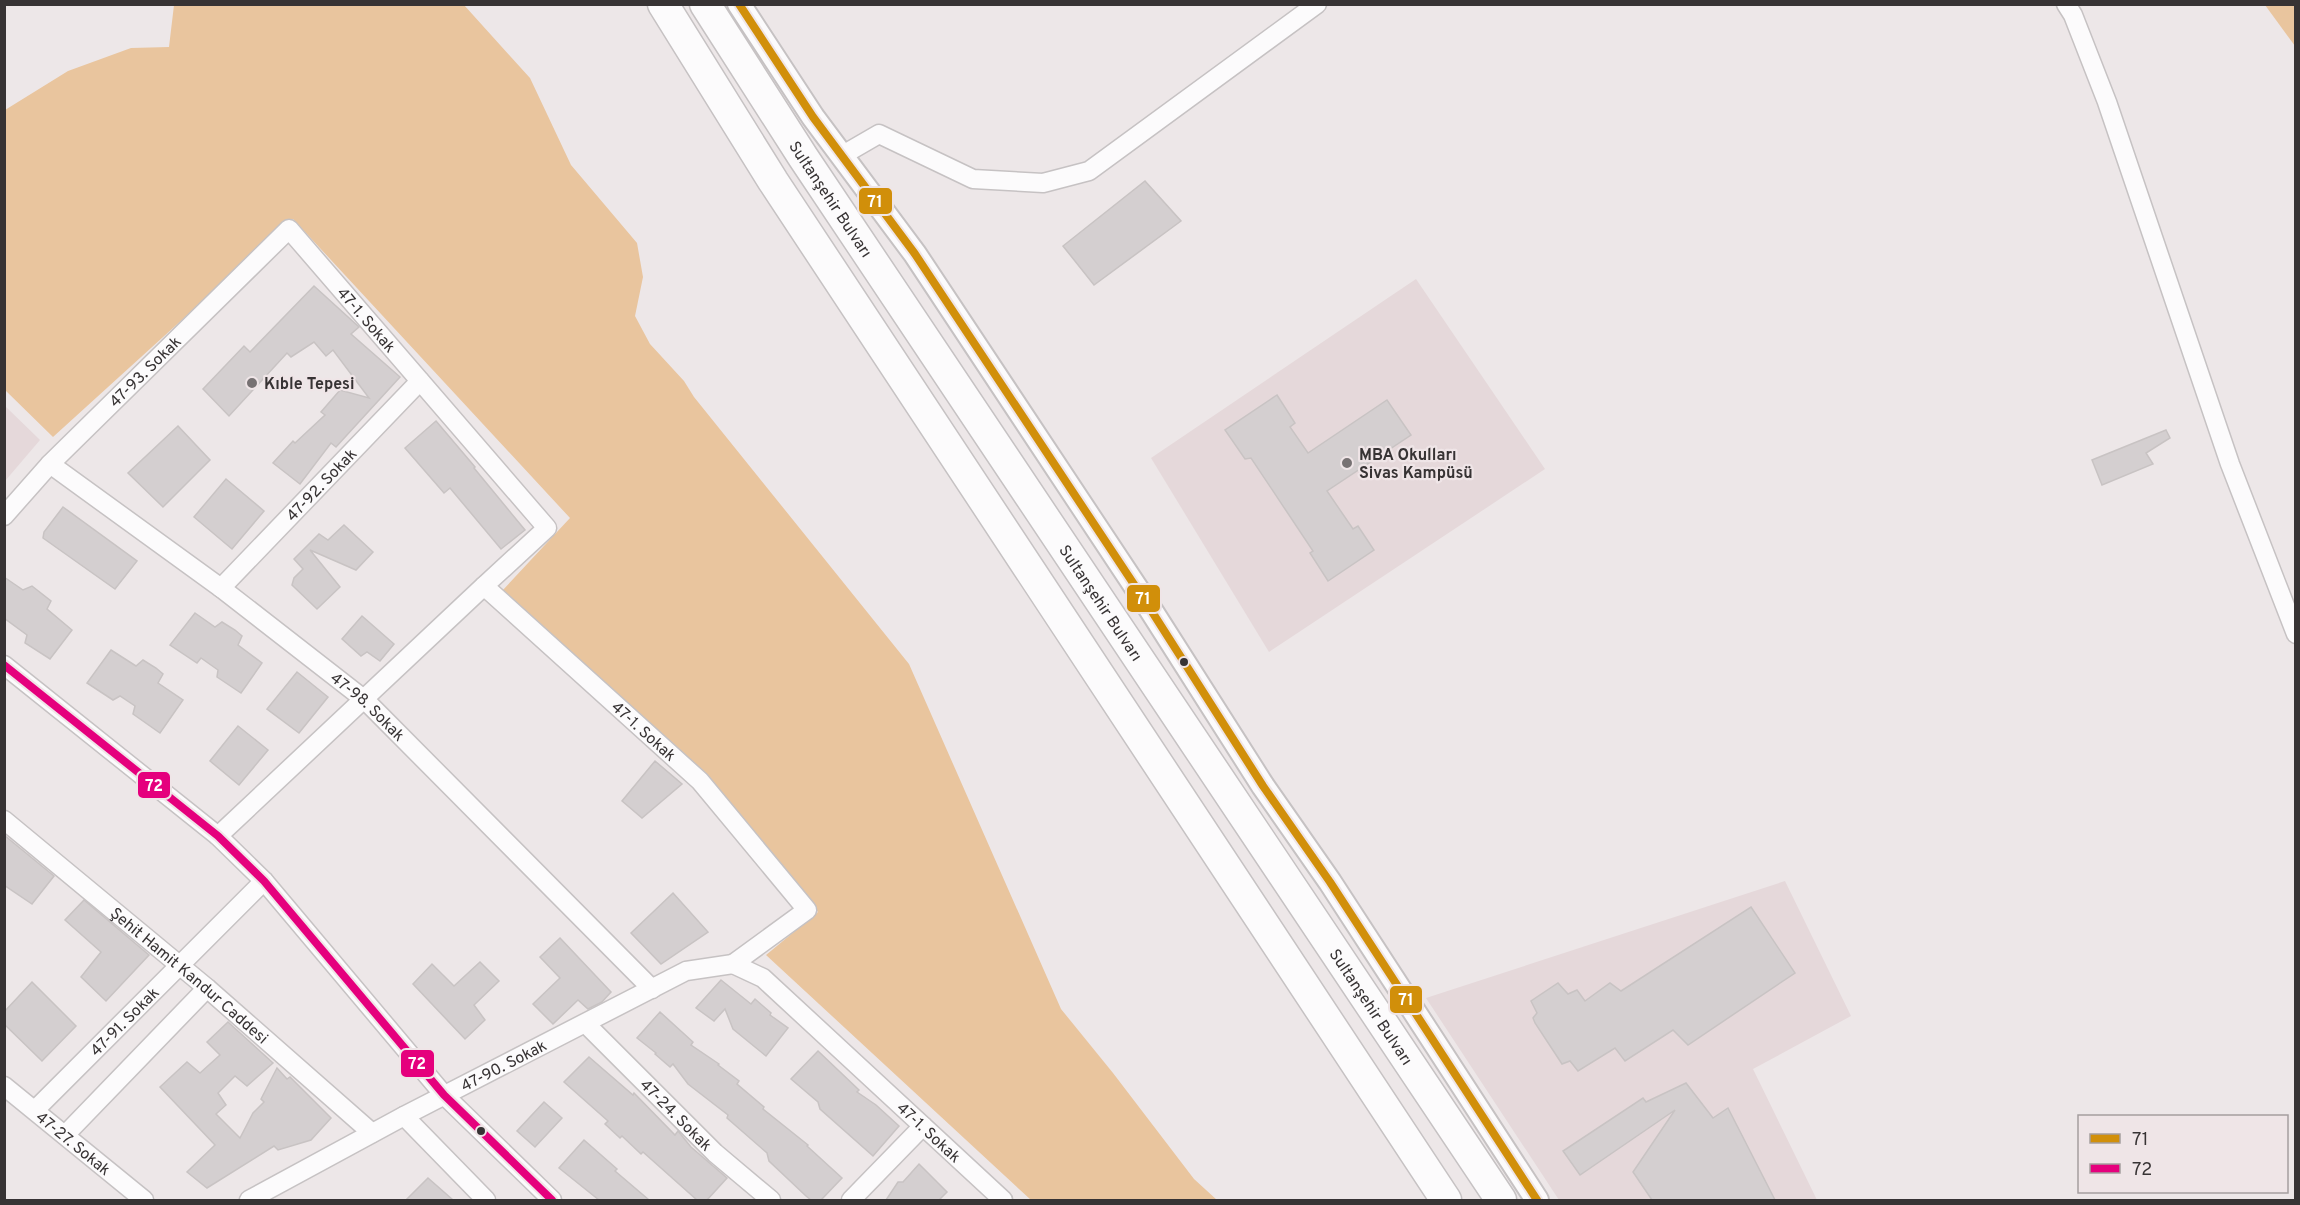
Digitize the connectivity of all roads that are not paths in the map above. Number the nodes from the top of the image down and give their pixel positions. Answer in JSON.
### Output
{"nodes":[{"id":1,"x":663,"y":4,"type":"edge"},
{"id":2,"x":705,"y":4,"type":"edge"},
{"id":3,"x":739,"y":4,"type":"edge"},
{"id":4,"x":1317,"y":4,"type":"edge"},
{"id":5,"x":2066,"y":4,"type":"edge"},
{"id":6,"x":841,"y":156,"type":"junction"},
{"id":7,"x":289,"y":229,"type":"joint"},
{"id":8,"x":420,"y":381,"type":"junction"},
{"id":9,"x":50,"y":464,"type":"junction"},
{"id":10,"x":4,"y":516,"type":"edge"},
{"id":11,"x":484,"y":586,"type":"junction"},
{"id":12,"x":221,"y":588,"type":"junction"},
{"id":13,"x":2295,"y":634,"type":"edge"},
{"id":14,"x":4,"y":665,"type":"edge"},
{"id":15,"x":365,"y":700,"type":"junction"},
{"id":16,"x":4,"y":820,"type":"edge"},
{"id":17,"x":218,"y":836,"type":"junction"},
{"id":18,"x":264,"y":881,"type":"junction"},
{"id":19,"x":733,"y":964,"type":"junction"},
{"id":20,"x":179,"y":966,"type":"junction"},
{"id":21,"x":207,"y":988,"type":"junction"},
{"id":22,"x":652,"y":989,"type":"junction"},
{"id":23,"x":586,"y":1024,"type":"junction"},
{"id":24,"x":4,"y":1086,"type":"edge"},
{"id":25,"x":444,"y":1095,"type":"junction"},
{"id":26,"x":35,"y":1110,"type":"junction"},
{"id":27,"x":404,"y":1116,"type":"junction"},
{"id":28,"x":923,"y":1126,"type":"junction"},
{"id":29,"x":372,"y":1133,"type":"junction"},
{"id":30,"x":65,"y":1135,"type":"junction"},
{"id":31,"x":481,"y":1199,"type":"edge"},
{"id":32,"x":144,"y":1200,"type":"edge"},
{"id":33,"x":249,"y":1200,"type":"edge"},
{"id":34,"x":552,"y":1200,"type":"edge"},
{"id":35,"x":771,"y":1200,"type":"edge"},
{"id":36,"x":850,"y":1200,"type":"edge"},
{"id":37,"x":1003,"y":1200,"type":"edge"},
{"id":38,"x":1446,"y":1200,"type":"edge"},
{"id":39,"x":1501,"y":1200,"type":"edge"},
{"id":40,"x":1537,"y":1200,"type":"edge"}],
"edges":[{"from":1,"to":38,"type":"highway"},
{"from":2,"to":39,"type":"highway","name":"Sultanşehir Bulvarı"},
{"from":3,"to":6,"type":"street","name":"Sultanşehir Bulvarı"},
{"from":4,"to":6,"type":"street"},
{"from":5,"to":13,"type":"street"},
{"from":6,"to":40,"type":"street","name":"Sultanşehir Bulvarı"},
{"from":7,"to":8,"type":"street","name":"47-1. Sokak"},
{"from":7,"to":9,"type":"street","name":"47-93. Sokak"},
{"from":8,"to":11,"type":"street","name":"47-1. Sokak"},
{"from":8,"to":12,"type":"street","name":"47-92. Sokak"},
{"from":9,"to":10,"type":"street","name":"47-93. Sokak"},
{"from":9,"to":12,"type":"street","name":"47-98. Sokak"},
{"from":11,"to":15,"type":"street"},
{"from":11,"to":19,"type":"street","name":"47-1. Sokak"},
{"from":12,"to":15,"type":"street","name":"47-98. Sokak"},
{"from":14,"to":17,"type":"street"},
{"from":15,"to":17,"type":"street"},
{"from":15,"to":22,"type":"street","name":"47-98. Sokak"},
{"from":16,"to":20,"type":"street","name":"Şehit Hamit Kandur Caddesi"},
{"from":17,"to":18,"type":"street"},
{"from":18,"to":20,"type":"street","name":"47-91. Sokak"},
{"from":18,"to":25,"type":"street"},
{"from":19,"to":22,"type":"street","name":"47-90. Sokak"},
{"from":19,"to":28,"type":"street","name":"47-1. Sokak"},
{"from":20,"to":21,"type":"street","name":"Şehit Hamit Kandur Caddesi"},
{"from":20,"to":26,"type":"street","name":"47-91. Sokak"},
{"from":21,"to":29,"type":"street","name":"Şehit Hamit Kandur Caddesi"},
{"from":21,"to":30,"type":"street"},
{"from":22,"to":23,"type":"street","name":"47-90. Sokak"},
{"from":23,"to":25,"type":"street","name":"47-90. Sokak"},
{"from":23,"to":35,"type":"street","name":"47-24. Sokak"},
{"from":24,"to":26,"type":"street","name":"47-27. Sokak"},
{"from":25,"to":27,"type":"street","name":"47-90. Sokak"},
{"from":25,"to":34,"type":"street"},
{"from":26,"to":30,"type":"street","name":"47-27. Sokak"},
{"from":27,"to":29,"type":"street","name":"47-90. Sokak"},
{"from":27,"to":31,"type":"street"},
{"from":28,"to":36,"type":"street"},
{"from":28,"to":37,"type":"street","name":"47-1. Sokak"},
{"from":29,"to":33,"type":"street","name":"47-90. Sokak"},
{"from":30,"to":32,"type":"street","name":"47-27. Sokak"}]}
